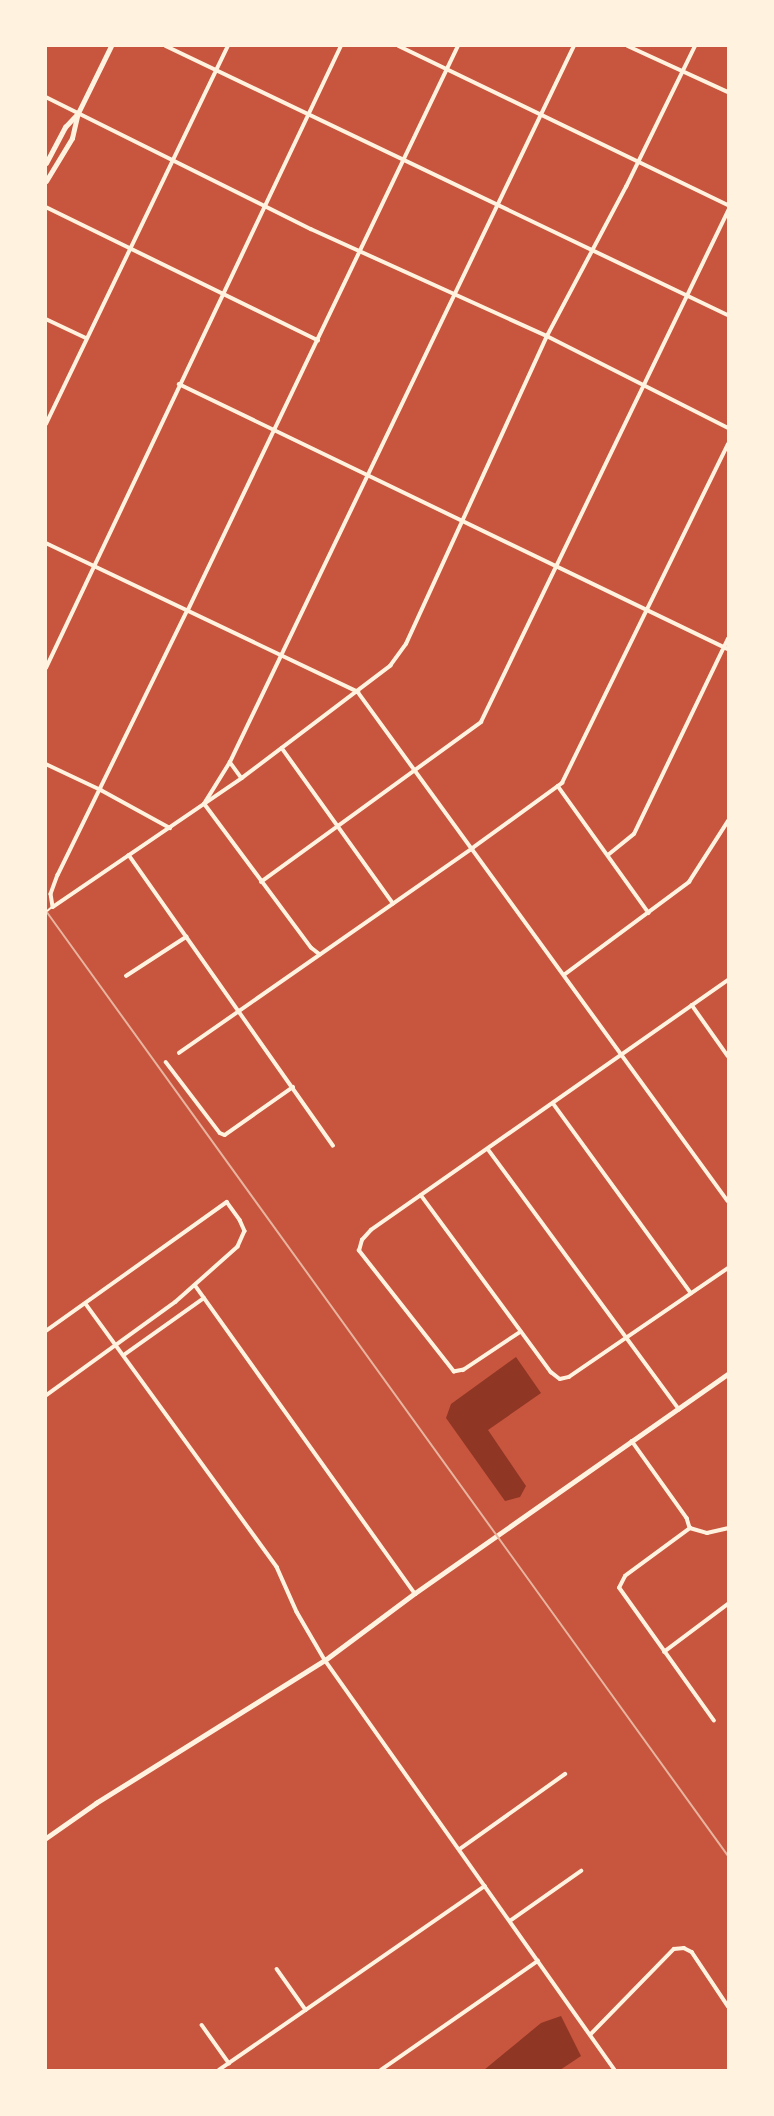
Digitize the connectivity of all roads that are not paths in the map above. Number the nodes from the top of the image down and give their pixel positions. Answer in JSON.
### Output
{"nodes":[{"id":1,"x":111,"y":46,"type":"edge"},
{"id":2,"x":166,"y":46,"type":"edge"},
{"id":3,"x":228,"y":46,"type":"edge"},
{"id":4,"x":341,"y":46,"type":"edge"},
{"id":5,"x":399,"y":46,"type":"edge"},
{"id":6,"x":458,"y":46,"type":"edge"},
{"id":7,"x":574,"y":46,"type":"edge"},
{"id":8,"x":628,"y":46,"type":"edge"},
{"id":9,"x":695,"y":46,"type":"edge"},
{"id":10,"x":447,"y":68,"type":"junction"},
{"id":11,"x":216,"y":70,"type":"junction"},
{"id":12,"x":683,"y":70,"type":"junction"},
{"id":13,"x":729,"y":92,"type":"edge"},
{"id":14,"x":46,"y":97,"type":"edge"},
{"id":15,"x":78,"y":113,"type":"junction"},
{"id":16,"x":309,"y":113,"type":"junction"},
{"id":17,"x":542,"y":113,"type":"junction"},
{"id":18,"x":172,"y":159,"type":"junction"},
{"id":19,"x":405,"y":159,"type":"junction"},
{"id":20,"x":639,"y":159,"type":"junction"},
{"id":21,"x":46,"y":163,"type":"edge"},
{"id":22,"x":46,"y":181,"type":"edge"},
{"id":23,"x":498,"y":204,"type":"junction"},
{"id":24,"x":729,"y":205,"type":"edge"},
{"id":25,"x":46,"y":206,"type":"edge"},
{"id":26,"x":264,"y":206,"type":"junction"},
{"id":27,"x":729,"y":211,"type":"edge"},
{"id":28,"x":129,"y":249,"type":"junction"},
{"id":29,"x":592,"y":250,"type":"junction"},
{"id":30,"x":361,"y":253,"type":"junction"},
{"id":31,"x":223,"y":293,"type":"junction"},
{"id":32,"x":454,"y":293,"type":"junction"},
{"id":33,"x":688,"y":296,"type":"junction"},
{"id":34,"x":729,"y":315,"type":"edge"},
{"id":35,"x":46,"y":319,"type":"edge"},
{"id":36,"x":547,"y":336,"type":"junction"},
{"id":37,"x":86,"y":338,"type":"junction"},
{"id":38,"x":318,"y":340,"type":"junction"},
{"id":39,"x":179,"y":384,"type":"junction"},
{"id":40,"x":644,"y":385,"type":"junction"},
{"id":41,"x":46,"y":424,"type":"edge"},
{"id":42,"x":729,"y":428,"type":"edge"},
{"id":43,"x":273,"y":432,"type":"junction"},
{"id":44,"x":729,"y":444,"type":"edge"},
{"id":45,"x":368,"y":476,"type":"junction"},
{"id":46,"x":462,"y":522,"type":"junction"},
{"id":47,"x":46,"y":543,"type":"edge"},
{"id":48,"x":94,"y":566,"type":"junction"},
{"id":49,"x":557,"y":567,"type":"junction"},
{"id":50,"x":645,"y":609,"type":"junction"},
{"id":51,"x":188,"y":610,"type":"junction"},
{"id":52,"x":729,"y":639,"type":"edge"},
{"id":53,"x":727,"y":648,"type":"edge"},
{"id":54,"x":282,"y":655,"type":"junction"},
{"id":55,"x":46,"y":668,"type":"edge"},
{"id":56,"x":358,"y":692,"type":"junction"},
{"id":57,"x":282,"y":748,"type":"junction"},
{"id":58,"x":230,"y":762,"type":"junction"},
{"id":59,"x":46,"y":764,"type":"edge"},
{"id":60,"x":416,"y":771,"type":"junction"},
{"id":61,"x":242,"y":778,"type":"junction"},
{"id":62,"x":558,"y":786,"type":"junction"},
{"id":63,"x":101,"y":790,"type":"junction"},
{"id":64,"x":204,"y":804,"type":"junction"},
{"id":65,"x":729,"y":821,"type":"edge"},
{"id":66,"x":338,"y":826,"type":"junction"},
{"id":67,"x":170,"y":828,"type":"junction"},
{"id":68,"x":474,"y":847,"type":"junction"},
{"id":69,"x":129,"y":855,"type":"junction"},
{"id":70,"x":608,"y":855,"type":"junction"},
{"id":71,"x":261,"y":882,"type":"junction"},
{"id":72,"x":393,"y":903,"type":"junction"},
{"id":73,"x":53,"y":907,"type":"junction"},
{"id":74,"x":46,"y":912,"type":"edge"},
{"id":75,"x":649,"y":913,"type":"junction"},
{"id":76,"x":186,"y":937,"type":"junction"},
{"id":77,"x":320,"y":955,"type":"junction"},
{"id":78,"x":565,"y":975,"type":"junction"},
{"id":79,"x":126,"y":976,"type":"dead end"},
{"id":80,"x":729,"y":979,"type":"edge"},
{"id":81,"x":692,"y":1005,"type":"junction"},
{"id":82,"x":239,"y":1011,"type":"junction"},
{"id":83,"x":179,"y":1053,"type":"dead end"},
{"id":84,"x":622,"y":1054,"type":"junction"},
{"id":85,"x":729,"y":1056,"type":"edge"},
{"id":86,"x":166,"y":1062,"type":"dead end"},
{"id":87,"x":293,"y":1087,"type":"junction"},
{"id":88,"x":553,"y":1103,"type":"junction"},
{"id":89,"x":333,"y":1145,"type":"dead end"},
{"id":90,"x":488,"y":1149,"type":"junction"},
{"id":91,"x":421,"y":1195,"type":"junction"},
{"id":92,"x":729,"y":1201,"type":"edge"},
{"id":93,"x":729,"y":1268,"type":"edge"},
{"id":94,"x":195,"y":1285,"type":"junction"},
{"id":95,"x":691,"y":1293,"type":"junction"},
{"id":96,"x":204,"y":1298,"type":"junction"},
{"id":97,"x":86,"y":1304,"type":"junction"},
{"id":98,"x":46,"y":1331,"type":"edge"},
{"id":99,"x":521,"y":1332,"type":"junction"},
{"id":100,"x":626,"y":1337,"type":"junction"},
{"id":101,"x":118,"y":1345,"type":"junction"},
{"id":102,"x":124,"y":1354,"type":"junction"},
{"id":103,"x":729,"y":1374,"type":"edge"},
{"id":104,"x":46,"y":1396,"type":"edge"},
{"id":105,"x":679,"y":1409,"type":"junction"},
{"id":106,"x":632,"y":1441,"type":"junction"},
{"id":107,"x":690,"y":1528,"type":"junction"},
{"id":108,"x":729,"y":1528,"type":"edge"},
{"id":109,"x":415,"y":1593,"type":"junction"},
{"id":110,"x":729,"y":1604,"type":"edge"},
{"id":111,"x":664,"y":1652,"type":"junction"},
{"id":112,"x":325,"y":1660,"type":"junction"},
{"id":113,"x":714,"y":1721,"type":"dead end"},
{"id":114,"x":565,"y":1774,"type":"dead end"},
{"id":115,"x":46,"y":1838,"type":"edge"},
{"id":116,"x":460,"y":1849,"type":"junction"},
{"id":117,"x":580,"y":1871,"type":"dead end"},
{"id":118,"x":485,"y":1886,"type":"junction"},
{"id":119,"x":510,"y":1921,"type":"junction"},
{"id":120,"x":538,"y":1961,"type":"junction"},
{"id":121,"x":277,"y":1969,"type":"dead end"},
{"id":122,"x":729,"y":2006,"type":"edge"},
{"id":123,"x":306,"y":2010,"type":"junction"},
{"id":124,"x":202,"y":2025,"type":"dead end"},
{"id":125,"x":590,"y":2035,"type":"junction"},
{"id":126,"x":229,"y":2063,"type":"junction"},
{"id":127,"x":219,"y":2070,"type":"edge"},
{"id":128,"x":381,"y":2070,"type":"edge"},
{"id":129,"x":615,"y":2070,"type":"edge"}],
"edges":[{"from":1,"to":15,"type":"highway"},
{"from":2,"to":11,"type":"street"},
{"from":3,"to":11,"type":"street"},
{"from":4,"to":16,"type":"street"},
{"from":5,"to":10,"type":"street"},
{"from":6,"to":10,"type":"street"},
{"from":7,"to":17,"type":"street"},
{"from":8,"to":12,"type":"street"},
{"from":9,"to":12,"type":"street"},
{"from":10,"to":17,"type":"street"},
{"from":10,"to":19,"type":"street"},
{"from":11,"to":16,"type":"street"},
{"from":11,"to":18,"type":"street"},
{"from":12,"to":13,"type":"street"},
{"from":12,"to":20,"type":"street"},
{"from":14,"to":15,"type":"street"},
{"from":15,"to":18,"type":"street"},
{"from":15,"to":21,"type":"highway"},
{"from":15,"to":22,"type":"highway"},
{"from":16,"to":19,"type":"street"},
{"from":16,"to":26,"type":"street"},
{"from":17,"to":20,"type":"street"},
{"from":17,"to":23,"type":"street"},
{"from":18,"to":26,"type":"street"},
{"from":18,"to":28,"type":"street"},
{"from":19,"to":23,"type":"street"},
{"from":19,"to":30,"type":"street"},
{"from":20,"to":24,"type":"street"},
{"from":20,"to":29,"type":"street"},
{"from":23,"to":29,"type":"street"},
{"from":23,"to":32,"type":"street"},
{"from":25,"to":28,"type":"street"},
{"from":26,"to":30,"type":"street"},
{"from":26,"to":31,"type":"street"},
{"from":27,"to":33,"type":"street"},
{"from":28,"to":31,"type":"street"},
{"from":28,"to":37,"type":"street"},
{"from":29,"to":33,"type":"street"},
{"from":29,"to":36,"type":"street"},
{"from":30,"to":32,"type":"street"},
{"from":30,"to":38,"type":"street"},
{"from":31,"to":38,"type":"street"},
{"from":31,"to":39,"type":"street"},
{"from":32,"to":36,"type":"street"},
{"from":32,"to":45,"type":"street"},
{"from":33,"to":34,"type":"street"},
{"from":33,"to":40,"type":"street"},
{"from":35,"to":37,"type":"street"},
{"from":36,"to":40,"type":"street"},
{"from":36,"to":46,"type":"street"},
{"from":37,"to":41,"type":"street"},
{"from":38,"to":43,"type":"street"},
{"from":39,"to":43,"type":"street"},
{"from":39,"to":48,"type":"street"},
{"from":40,"to":42,"type":"street"},
{"from":40,"to":49,"type":"street"},
{"from":43,"to":45,"type":"street"},
{"from":43,"to":51,"type":"street"},
{"from":44,"to":50,"type":"street"},
{"from":45,"to":46,"type":"street"},
{"from":45,"to":54,"type":"street"},
{"from":46,"to":49,"type":"street"},
{"from":46,"to":56,"type":"street"},
{"from":47,"to":48,"type":"street"},
{"from":48,"to":51,"type":"street"},
{"from":48,"to":55,"type":"street"},
{"from":49,"to":50,"type":"street"},
{"from":49,"to":60,"type":"street"},
{"from":50,"to":53,"type":"street"},
{"from":50,"to":62,"type":"street"},
{"from":51,"to":54,"type":"street"},
{"from":51,"to":63,"type":"street"},
{"from":52,"to":53,"type":"street"},
{"from":53,"to":70,"type":"street"},
{"from":54,"to":56,"type":"street"},
{"from":54,"to":58,"type":"street"},
{"from":56,"to":57,"type":"street"},
{"from":56,"to":60,"type":"street"},
{"from":57,"to":61,"type":"street"},
{"from":57,"to":66,"type":"street"},
{"from":58,"to":61,"type":"street"},
{"from":58,"to":64,"type":"street"},
{"from":59,"to":63,"type":"street"},
{"from":60,"to":66,"type":"street"},
{"from":60,"to":68,"type":"street"},
{"from":61,"to":64,"type":"street"},
{"from":62,"to":68,"type":"street"},
{"from":62,"to":70,"type":"street"},
{"from":63,"to":67,"type":"street"},
{"from":63,"to":73,"type":"street"},
{"from":64,"to":67,"type":"street"},
{"from":64,"to":71,"type":"street"},
{"from":65,"to":75,"type":"street"},
{"from":66,"to":71,"type":"street"},
{"from":66,"to":72,"type":"street"},
{"from":67,"to":69,"type":"street"},
{"from":68,"to":72,"type":"street"},
{"from":68,"to":78,"type":"street"},
{"from":69,"to":73,"type":"street"},
{"from":69,"to":76,"type":"street"},
{"from":70,"to":75,"type":"street"},
{"from":71,"to":77,"type":"street"},
{"from":72,"to":77,"type":"street"},
{"from":73,"to":74,"type":"lane"},
{"from":75,"to":78,"type":"street"},
{"from":76,"to":79,"type":"street"},
{"from":76,"to":82,"type":"street"},
{"from":77,"to":82,"type":"street"},
{"from":78,"to":84,"type":"street"},
{"from":80,"to":81,"type":"street"},
{"from":81,"to":84,"type":"street"},
{"from":81,"to":85,"type":"street"},
{"from":82,"to":83,"type":"street"},
{"from":82,"to":87,"type":"street"},
{"from":84,"to":88,"type":"street"},
{"from":84,"to":92,"type":"street"},
{"from":86,"to":87,"type":"street"},
{"from":87,"to":89,"type":"street"},
{"from":88,"to":90,"type":"street"},
{"from":88,"to":95,"type":"street"},
{"from":90,"to":91,"type":"street"},
{"from":90,"to":100,"type":"street"},
{"from":91,"to":99,"type":"street"},
{"from":91,"to":99,"type":"street"},
{"from":93,"to":95,"type":"street"},
{"from":94,"to":96,"type":"street"},
{"from":94,"to":97,"type":"street"},
{"from":94,"to":101,"type":"street"},
{"from":95,"to":100,"type":"street"},
{"from":96,"to":102,"type":"street"},
{"from":96,"to":109,"type":"street"},
{"from":97,"to":98,"type":"street"},
{"from":97,"to":101,"type":"street"},
{"from":99,"to":100,"type":"street"},
{"from":100,"to":105,"type":"street"},
{"from":101,"to":102,"type":"street"},
{"from":101,"to":104,"type":"street"},
{"from":102,"to":112,"type":"street"},
{"from":103,"to":105,"type":"main road"},
{"from":105,"to":106,"type":"main road"},
{"from":106,"to":107,"type":"street"},
{"from":106,"to":109,"type":"main road"},
{"from":107,"to":108,"type":"street"},
{"from":107,"to":111,"type":"street"},
{"from":109,"to":112,"type":"main road"},
{"from":110,"to":111,"type":"street"},
{"from":111,"to":113,"type":"street"},
{"from":112,"to":115,"type":"main road"},
{"from":112,"to":116,"type":"street"},
{"from":114,"to":116,"type":"street"},
{"from":116,"to":118,"type":"street"},
{"from":117,"to":119,"type":"street"},
{"from":118,"to":119,"type":"street"},
{"from":118,"to":123,"type":"street"},
{"from":119,"to":120,"type":"street"},
{"from":120,"to":125,"type":"street"},
{"from":120,"to":128,"type":"street"},
{"from":121,"to":123,"type":"street"},
{"from":122,"to":125,"type":"street"},
{"from":123,"to":126,"type":"street"},
{"from":124,"to":126,"type":"street"},
{"from":125,"to":129,"type":"street"},
{"from":126,"to":127,"type":"street"}]}
